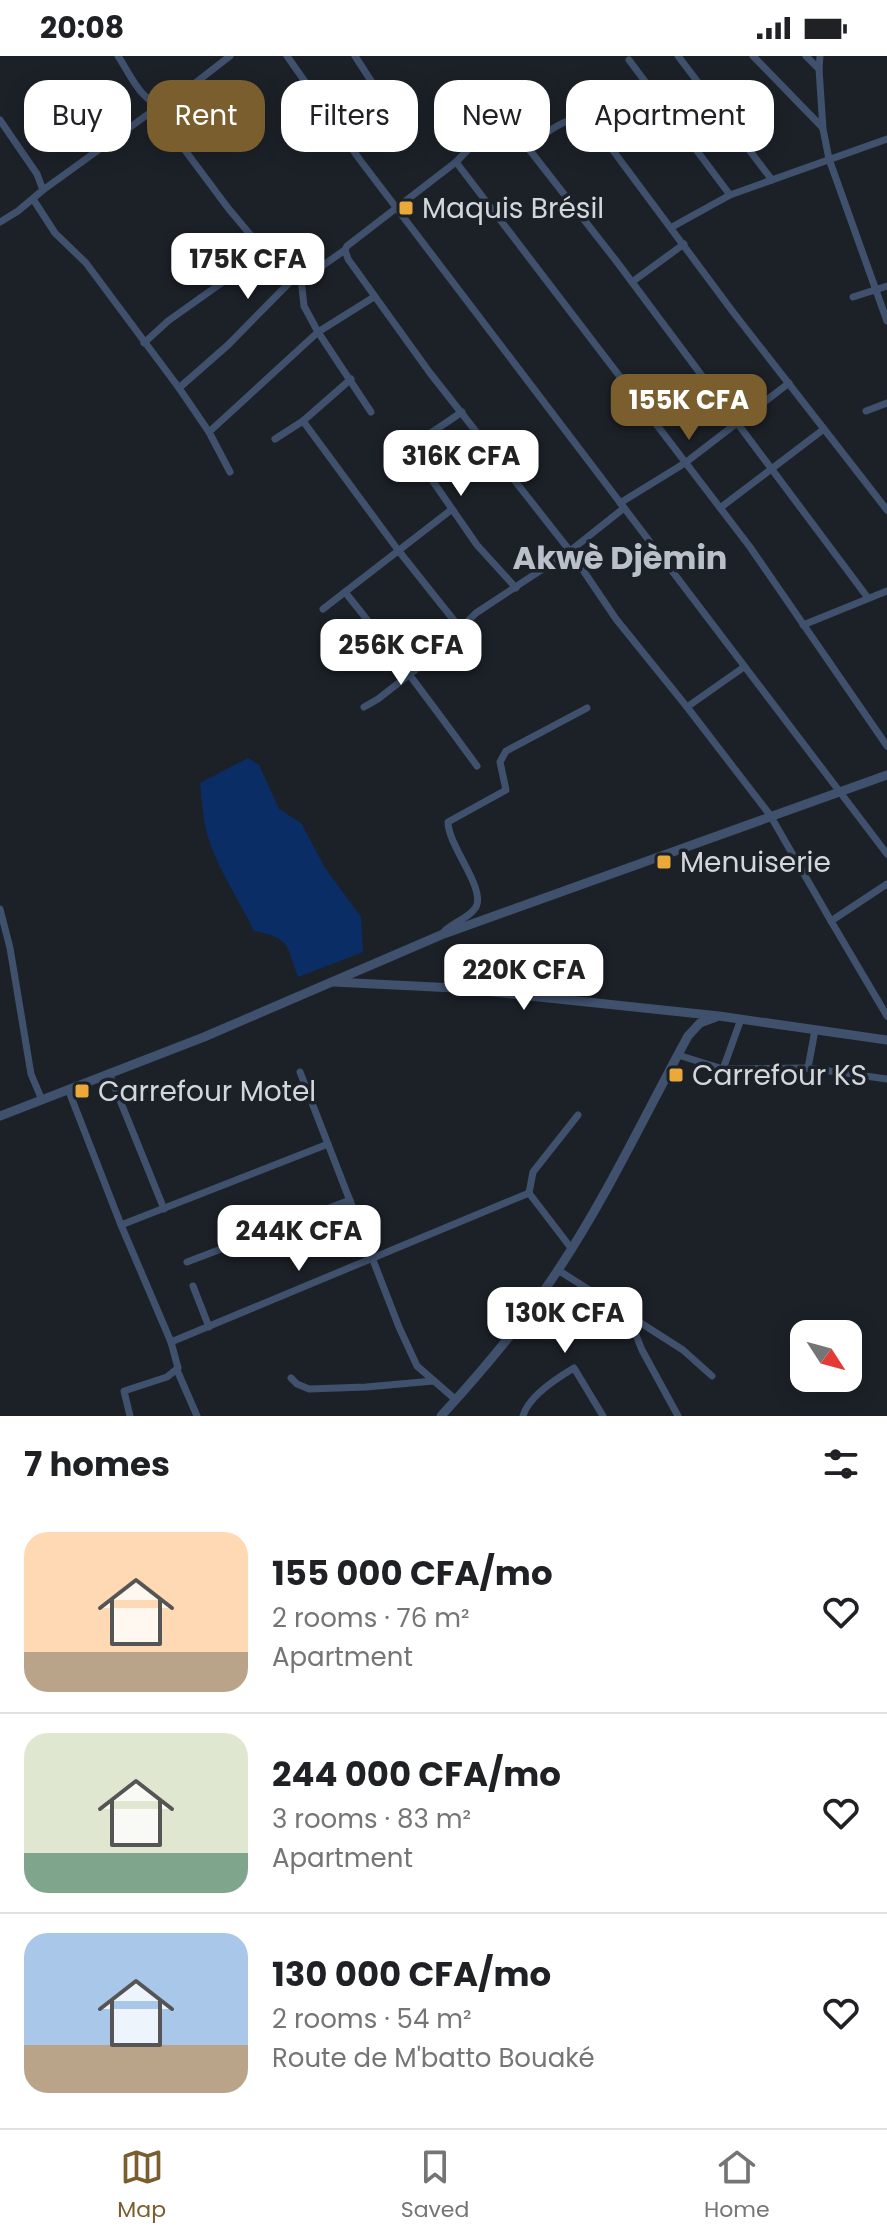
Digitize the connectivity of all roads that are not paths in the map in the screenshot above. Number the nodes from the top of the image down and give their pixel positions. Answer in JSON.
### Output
{"nodes":[{"id":1,"x":118,"y":56,"type":"edge"},
{"id":2,"x":230,"y":56,"type":"edge"},
{"id":3,"x":287,"y":56,"type":"edge"},
{"id":4,"x":355,"y":56,"type":"edge"},
{"id":5,"x":678,"y":56,"type":"edge"},
{"id":6,"x":753,"y":56,"type":"edge"},
{"id":7,"x":806,"y":56,"type":"edge"},
{"id":8,"x":820,"y":56,"type":"edge"},
{"id":9,"x":629,"y":60,"type":"dead end"},
{"id":10,"x":819,"y":69,"type":"junction"},
{"id":11,"x":199,"y":80,"type":"edge"},
{"id":12,"x":304,"y":80,"type":"edge"},
{"id":13,"x":370,"y":80,"type":"edge"},
{"id":14,"x":147,"y":98,"type":"edge"},
{"id":15,"x":147,"y":115,"type":"edge"},
{"id":16,"x":0,"y":120,"type":"edge"},
{"id":17,"x":550,"y":128,"type":"edge"},
{"id":18,"x":823,"y":129,"type":"junction"},
{"id":19,"x":887,"y":139,"type":"edge"},
{"id":20,"x":188,"y":152,"type":"edge"},
{"id":21,"x":356,"y":152,"type":"edge"},
{"id":22,"x":466,"y":152,"type":"edge"},
{"id":23,"x":531,"y":152,"type":"edge"},
{"id":24,"x":829,"y":159,"type":"junction"},
{"id":25,"x":456,"y":162,"type":"junction"},
{"id":26,"x":772,"y":180,"type":"junction"},
{"id":27,"x":43,"y":190,"type":"junction"},
{"id":28,"x":730,"y":195,"type":"junction"},
{"id":29,"x":33,"y":199,"type":"junction"},
{"id":30,"x":398,"y":208,"type":"junction"},
{"id":31,"x":0,"y":222,"type":"edge"},
{"id":32,"x":672,"y":227,"type":"junction"},
{"id":33,"x":684,"y":244,"type":"junction"},
{"id":34,"x":345,"y":250,"type":"junction"},
{"id":35,"x":265,"y":252,"type":"junction"},
{"id":36,"x":301,"y":278,"type":"junction"},
{"id":37,"x":290,"y":282,"type":"junction"},
{"id":38,"x":632,"y":282,"type":"junction"},
{"id":39,"x":887,"y":286,"type":"edge"},
{"id":40,"x":875,"y":290,"type":"junction"},
{"id":41,"x":374,"y":297,"type":"junction"},
{"id":42,"x":853,"y":297,"type":"dead end"},
{"id":43,"x":887,"y":321,"type":"edge"},
{"id":44,"x":318,"y":332,"type":"junction"},
{"id":45,"x":144,"y":343,"type":"junction"},
{"id":46,"x":351,"y":379,"type":"junction"},
{"id":47,"x":789,"y":383,"type":"junction"},
{"id":48,"x":179,"y":388,"type":"junction"},
{"id":49,"x":887,"y":403,"type":"edge"},
{"id":50,"x":866,"y":411,"type":"dead end"},
{"id":51,"x":371,"y":412,"type":"dead end"},
{"id":52,"x":462,"y":412,"type":"junction"},
{"id":53,"x":303,"y":421,"type":"junction"},
{"id":54,"x":738,"y":424,"type":"junction"},
{"id":55,"x":824,"y":429,"type":"junction"},
{"id":56,"x":209,"y":432,"type":"junction"},
{"id":57,"x":275,"y":439,"type":"dead end"},
{"id":58,"x":685,"y":463,"type":"junction"},
{"id":59,"x":773,"y":469,"type":"junction"},
{"id":60,"x":230,"y":472,"type":"dead end"},
{"id":61,"x":622,"y":506,"type":"junction"},
{"id":62,"x":885,"y":506,"type":"edge"},
{"id":63,"x":720,"y":508,"type":"junction"},
{"id":64,"x":451,"y":510,"type":"junction"},
{"id":65,"x":398,"y":550,"type":"junction"},
{"id":66,"x":570,"y":551,"type":"junction"},
{"id":67,"x":516,"y":588,"type":"junction"},
{"id":68,"x":887,"y":591,"type":"edge"},
{"id":69,"x":345,"y":592,"type":"junction"},
{"id":70,"x":868,"y":598,"type":"junction"},
{"id":71,"x":323,"y":609,"type":"dead end"},
{"id":72,"x":803,"y":625,"type":"junction"},
{"id":73,"x":460,"y":628,"type":"junction"},
{"id":74,"x":744,"y":667,"type":"junction"},
{"id":75,"x":410,"y":673,"type":"junction"},
{"id":76,"x":364,"y":707,"type":"dead end"},
{"id":77,"x":687,"y":707,"type":"junction"},
{"id":78,"x":587,"y":708,"type":"dead end"},
{"id":79,"x":887,"y":746,"type":"edge"},
{"id":80,"x":477,"y":766,"type":"dead end"},
{"id":81,"x":887,"y":775,"type":"edge"},
{"id":82,"x":840,"y":792,"type":"junction"},
{"id":83,"x":770,"y":815,"type":"junction"},
{"id":84,"x":887,"y":854,"type":"edge"},
{"id":85,"x":887,"y":884,"type":"edge"},
{"id":86,"x":0,"y":909,"type":"edge"},
{"id":87,"x":831,"y":921,"type":"junction"},
{"id":88,"x":441,"y":935,"type":"junction"},
{"id":89,"x":332,"y":981,"type":"junction"},
{"id":90,"x":719,"y":1016,"type":"junction"},
{"id":91,"x":887,"y":1016,"type":"edge"},
{"id":92,"x":741,"y":1019,"type":"junction"},
{"id":93,"x":815,"y":1030,"type":"junction"},
{"id":94,"x":887,"y":1040,"type":"edge"},
{"id":95,"x":678,"y":1055,"type":"junction"},
{"id":96,"x":808,"y":1068,"type":"junction"},
{"id":97,"x":723,"y":1069,"type":"junction"},
{"id":98,"x":300,"y":1072,"type":"dead end"},
{"id":99,"x":109,"y":1073,"type":"junction"},
{"id":100,"x":887,"y":1079,"type":"edge"},
{"id":101,"x":68,"y":1089,"type":"junction"},
{"id":102,"x":42,"y":1100,"type":"junction"},
{"id":103,"x":578,"y":1115,"type":"dead end"},
{"id":104,"x":0,"y":1116,"type":"edge"},
{"id":105,"x":328,"y":1144,"type":"junction"},
{"id":106,"x":529,"y":1193,"type":"junction"},
{"id":107,"x":350,"y":1200,"type":"junction"},
{"id":108,"x":164,"y":1209,"type":"junction"},
{"id":109,"x":121,"y":1225,"type":"junction"},
{"id":110,"x":571,"y":1248,"type":"junction"},
{"id":111,"x":373,"y":1259,"type":"junction"},
{"id":112,"x":187,"y":1262,"type":"dead end"},
{"id":113,"x":558,"y":1270,"type":"junction"},
{"id":114,"x":193,"y":1286,"type":"dead end"},
{"id":115,"x":629,"y":1318,"type":"junction"},
{"id":116,"x":209,"y":1327,"type":"junction"},
{"id":117,"x":171,"y":1342,"type":"junction"},
{"id":118,"x":177,"y":1370,"type":"junction"},
{"id":119,"x":712,"y":1376,"type":"dead end"},
{"id":120,"x":291,"y":1378,"type":"dead end"},
{"id":121,"x":434,"y":1381,"type":"junction"},
{"id":122,"x":456,"y":1400,"type":"junction"},
{"id":123,"x":130,"y":1416,"type":"edge"},
{"id":124,"x":197,"y":1416,"type":"edge"},
{"id":125,"x":441,"y":1416,"type":"edge"},
{"id":126,"x":523,"y":1416,"type":"edge"},
{"id":127,"x":603,"y":1416,"type":"edge"},
{"id":128,"x":678,"y":1416,"type":"edge"}],
"edges":[{"from":1,"to":14,"type":"street"},
{"from":2,"to":11,"type":"street"},
{"from":3,"to":12,"type":"street"},
{"from":4,"to":13,"type":"street"},
{"from":5,"to":26,"type":"street"},
{"from":6,"to":18,"type":"street"},
{"from":7,"to":10,"type":"street"},
{"from":8,"to":10,"type":"street"},
{"from":9,"to":28,"type":"street"},
{"from":10,"to":18,"type":"street"},
{"from":15,"to":27,"type":"street"},
{"from":16,"to":27,"type":"street"},
{"from":17,"to":32,"type":"street"},
{"from":18,"to":24,"type":"street"},
{"from":19,"to":24,"type":"street"},
{"from":20,"to":35,"type":"street"},
{"from":21,"to":30,"type":"street"},
{"from":22,"to":25,"type":"street"},
{"from":23,"to":38,"type":"street"},
{"from":24,"to":26,"type":"street"},
{"from":24,"to":40,"type":"street"},
{"from":25,"to":30,"type":"street"},
{"from":25,"to":58,"type":"street"},
{"from":26,"to":28,"type":"street"},
{"from":27,"to":29,"type":"street"},
{"from":28,"to":32,"type":"street"},
{"from":29,"to":31,"type":"street"},
{"from":29,"to":45,"type":"street"},
{"from":30,"to":34,"type":"street"},
{"from":30,"to":61,"type":"street"},
{"from":32,"to":33,"type":"street"},
{"from":33,"to":38,"type":"street"},
{"from":33,"to":47,"type":"street"},
{"from":34,"to":36,"type":"street"},
{"from":34,"to":41,"type":"street"},
{"from":35,"to":37,"type":"street"},
{"from":35,"to":45,"type":"street"},
{"from":36,"to":37,"type":"street"},
{"from":36,"to":44,"type":"street"},
{"from":37,"to":48,"type":"street"},
{"from":38,"to":54,"type":"street"},
{"from":39,"to":40,"type":"street"},
{"from":40,"to":42,"type":"street"},
{"from":40,"to":43,"type":"street"},
{"from":41,"to":44,"type":"street"},
{"from":41,"to":52,"type":"street"},
{"from":44,"to":46,"type":"street"},
{"from":44,"to":56,"type":"street"},
{"from":45,"to":48,"type":"street"},
{"from":46,"to":51,"type":"street"},
{"from":46,"to":53,"type":"street"},
{"from":47,"to":54,"type":"street"},
{"from":47,"to":55,"type":"street"},
{"from":48,"to":56,"type":"street"},
{"from":49,"to":50,"type":"street"},
{"from":52,"to":64,"type":"street"},
{"from":52,"to":66,"type":"street"},
{"from":53,"to":57,"type":"street"},
{"from":53,"to":65,"type":"street"},
{"from":54,"to":58,"type":"street"},
{"from":54,"to":59,"type":"street"},
{"from":55,"to":59,"type":"street"},
{"from":55,"to":62,"type":"street"},
{"from":56,"to":60,"type":"street"},
{"from":58,"to":61,"type":"street"},
{"from":58,"to":63,"type":"street"},
{"from":59,"to":63,"type":"street"},
{"from":59,"to":70,"type":"street"},
{"from":61,"to":66,"type":"street"},
{"from":61,"to":74,"type":"street"},
{"from":63,"to":72,"type":"street"},
{"from":64,"to":65,"type":"street"},
{"from":64,"to":67,"type":"street"},
{"from":65,"to":69,"type":"street"},
{"from":65,"to":73,"type":"street"},
{"from":66,"to":67,"type":"street"},
{"from":66,"to":77,"type":"street"},
{"from":67,"to":73,"type":"street"},
{"from":68,"to":70,"type":"street"},
{"from":69,"to":71,"type":"street"},
{"from":69,"to":75,"type":"street"},
{"from":70,"to":72,"type":"street"},
{"from":72,"to":79,"type":"street"},
{"from":73,"to":75,"type":"street"},
{"from":74,"to":77,"type":"street"},
{"from":74,"to":82,"type":"street"},
{"from":75,"to":76,"type":"street"},
{"from":75,"to":80,"type":"street"},
{"from":77,"to":83,"type":"street"},
{"from":78,"to":88,"type":"street"},
{"from":81,"to":82,"type":"street"},
{"from":82,"to":83,"type":"street"},
{"from":82,"to":84,"type":"street"},
{"from":83,"to":87,"type":"street"},
{"from":83,"to":88,"type":"street"},
{"from":85,"to":87,"type":"street"},
{"from":86,"to":102,"type":"street"},
{"from":87,"to":91,"type":"street"},
{"from":88,"to":89,"type":"street"},
{"from":89,"to":90,"type":"street"},
{"from":89,"to":99,"type":"street"},
{"from":90,"to":92,"type":"street"},
{"from":90,"to":95,"type":"street"},
{"from":92,"to":93,"type":"street"},
{"from":92,"to":97,"type":"street"},
{"from":93,"to":94,"type":"street"},
{"from":93,"to":96,"type":"street"},
{"from":95,"to":97,"type":"street"},
{"from":95,"to":110,"type":"street"},
{"from":96,"to":97,"type":"street"},
{"from":96,"to":100,"type":"street"},
{"from":98,"to":105,"type":"street"},
{"from":99,"to":101,"type":"street"},
{"from":99,"to":108,"type":"street"},
{"from":101,"to":102,"type":"street"},
{"from":101,"to":109,"type":"street"},
{"from":102,"to":104,"type":"street"},
{"from":103,"to":106,"type":"street"},
{"from":105,"to":107,"type":"street"},
{"from":105,"to":108,"type":"street"},
{"from":106,"to":110,"type":"street"},
{"from":106,"to":111,"type":"street"},
{"from":107,"to":111,"type":"street"},
{"from":107,"to":112,"type":"street"},
{"from":108,"to":109,"type":"street"},
{"from":109,"to":117,"type":"street"},
{"from":110,"to":113,"type":"street"},
{"from":111,"to":116,"type":"street"},
{"from":111,"to":121,"type":"street"},
{"from":113,"to":115,"type":"street"},
{"from":113,"to":122,"type":"street"},
{"from":114,"to":116,"type":"street"},
{"from":115,"to":119,"type":"street"},
{"from":115,"to":128,"type":"street"},
{"from":116,"to":117,"type":"street"},
{"from":117,"to":118,"type":"street"},
{"from":118,"to":123,"type":"street"},
{"from":118,"to":124,"type":"street"},
{"from":120,"to":121,"type":"street"},
{"from":121,"to":122,"type":"street"},
{"from":122,"to":125,"type":"street"},
{"from":126,"to":127,"type":"street"}]}
